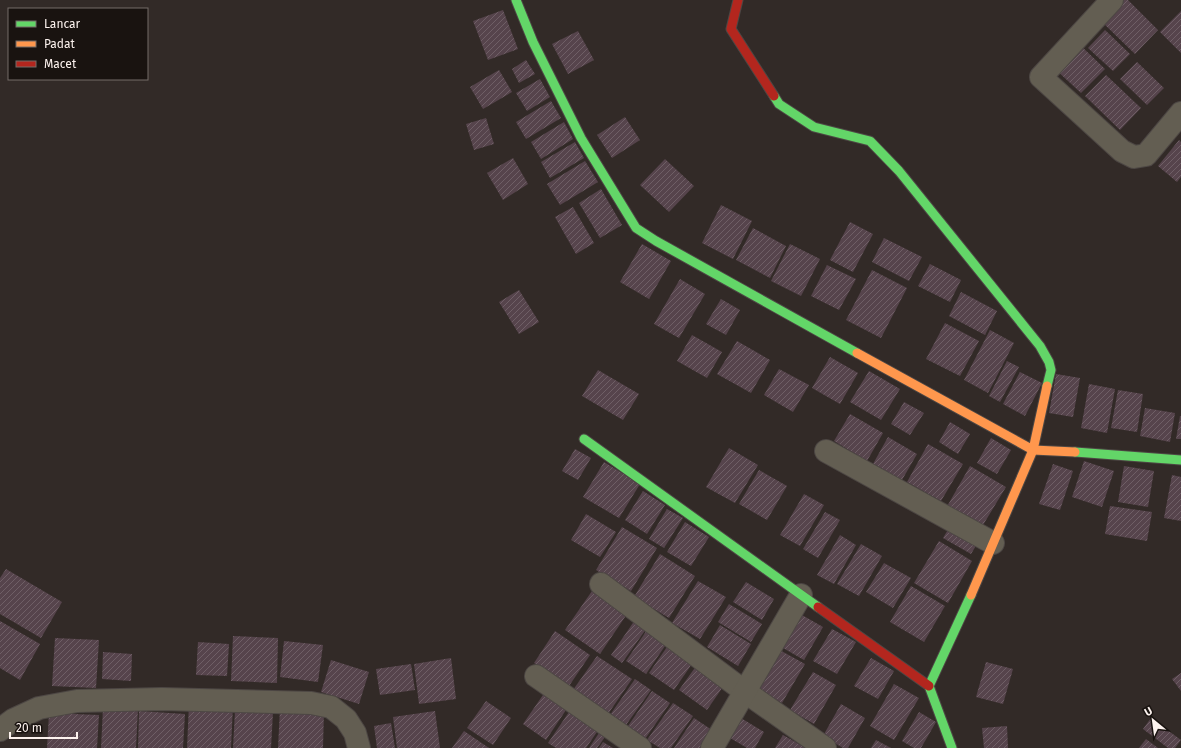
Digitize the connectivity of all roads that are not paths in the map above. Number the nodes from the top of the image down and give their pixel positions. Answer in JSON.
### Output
{"nodes":[{"id":1,"x":516,"y":0,"type":"edge"},
{"id":2,"x":738,"y":0,"type":"edge"},
{"id":3,"x":1112,"y":0,"type":"edge"},
{"id":4,"x":1181,"y":114,"type":"edge"},
{"id":5,"x":584,"y":439,"type":"dead end"},
{"id":6,"x":1033,"y":450,"type":"junction"},
{"id":7,"x":826,"y":451,"type":"dead end"},
{"id":8,"x":1181,"y":460,"type":"edge"},
{"id":9,"x":993,"y":543,"type":"junction"},
{"id":10,"x":601,"y":584,"type":"dead end"},
{"id":11,"x":801,"y":595,"type":"junction"},
{"id":12,"x":536,"y":676,"type":"dead end"},
{"id":13,"x":929,"y":686,"type":"junction"},
{"id":14,"x":744,"y":691,"type":"junction"},
{"id":15,"x":0,"y":730,"type":"edge"},
{"id":16,"x":359,"y":748,"type":"edge"},
{"id":17,"x":640,"y":748,"type":"edge"},
{"id":18,"x":712,"y":748,"type":"edge"},
{"id":19,"x":824,"y":748,"type":"edge"},
{"id":20,"x":952,"y":748,"type":"edge"}],
"edges":[{"from":1,"to":6,"type":"street"},
{"from":2,"to":6,"type":"street"},
{"from":3,"to":4,"type":"street"},
{"from":5,"to":11,"type":"street"},
{"from":6,"to":8,"type":"street"},
{"from":6,"to":9,"type":"street"},
{"from":7,"to":9,"type":"street"},
{"from":9,"to":13,"type":"street"},
{"from":10,"to":14,"type":"street"},
{"from":11,"to":13,"type":"street"},
{"from":11,"to":14,"type":"street"},
{"from":12,"to":17,"type":"street"},
{"from":13,"to":20,"type":"street"},
{"from":14,"to":18,"type":"street"},
{"from":14,"to":19,"type":"street"},
{"from":15,"to":16,"type":"street"}]}
